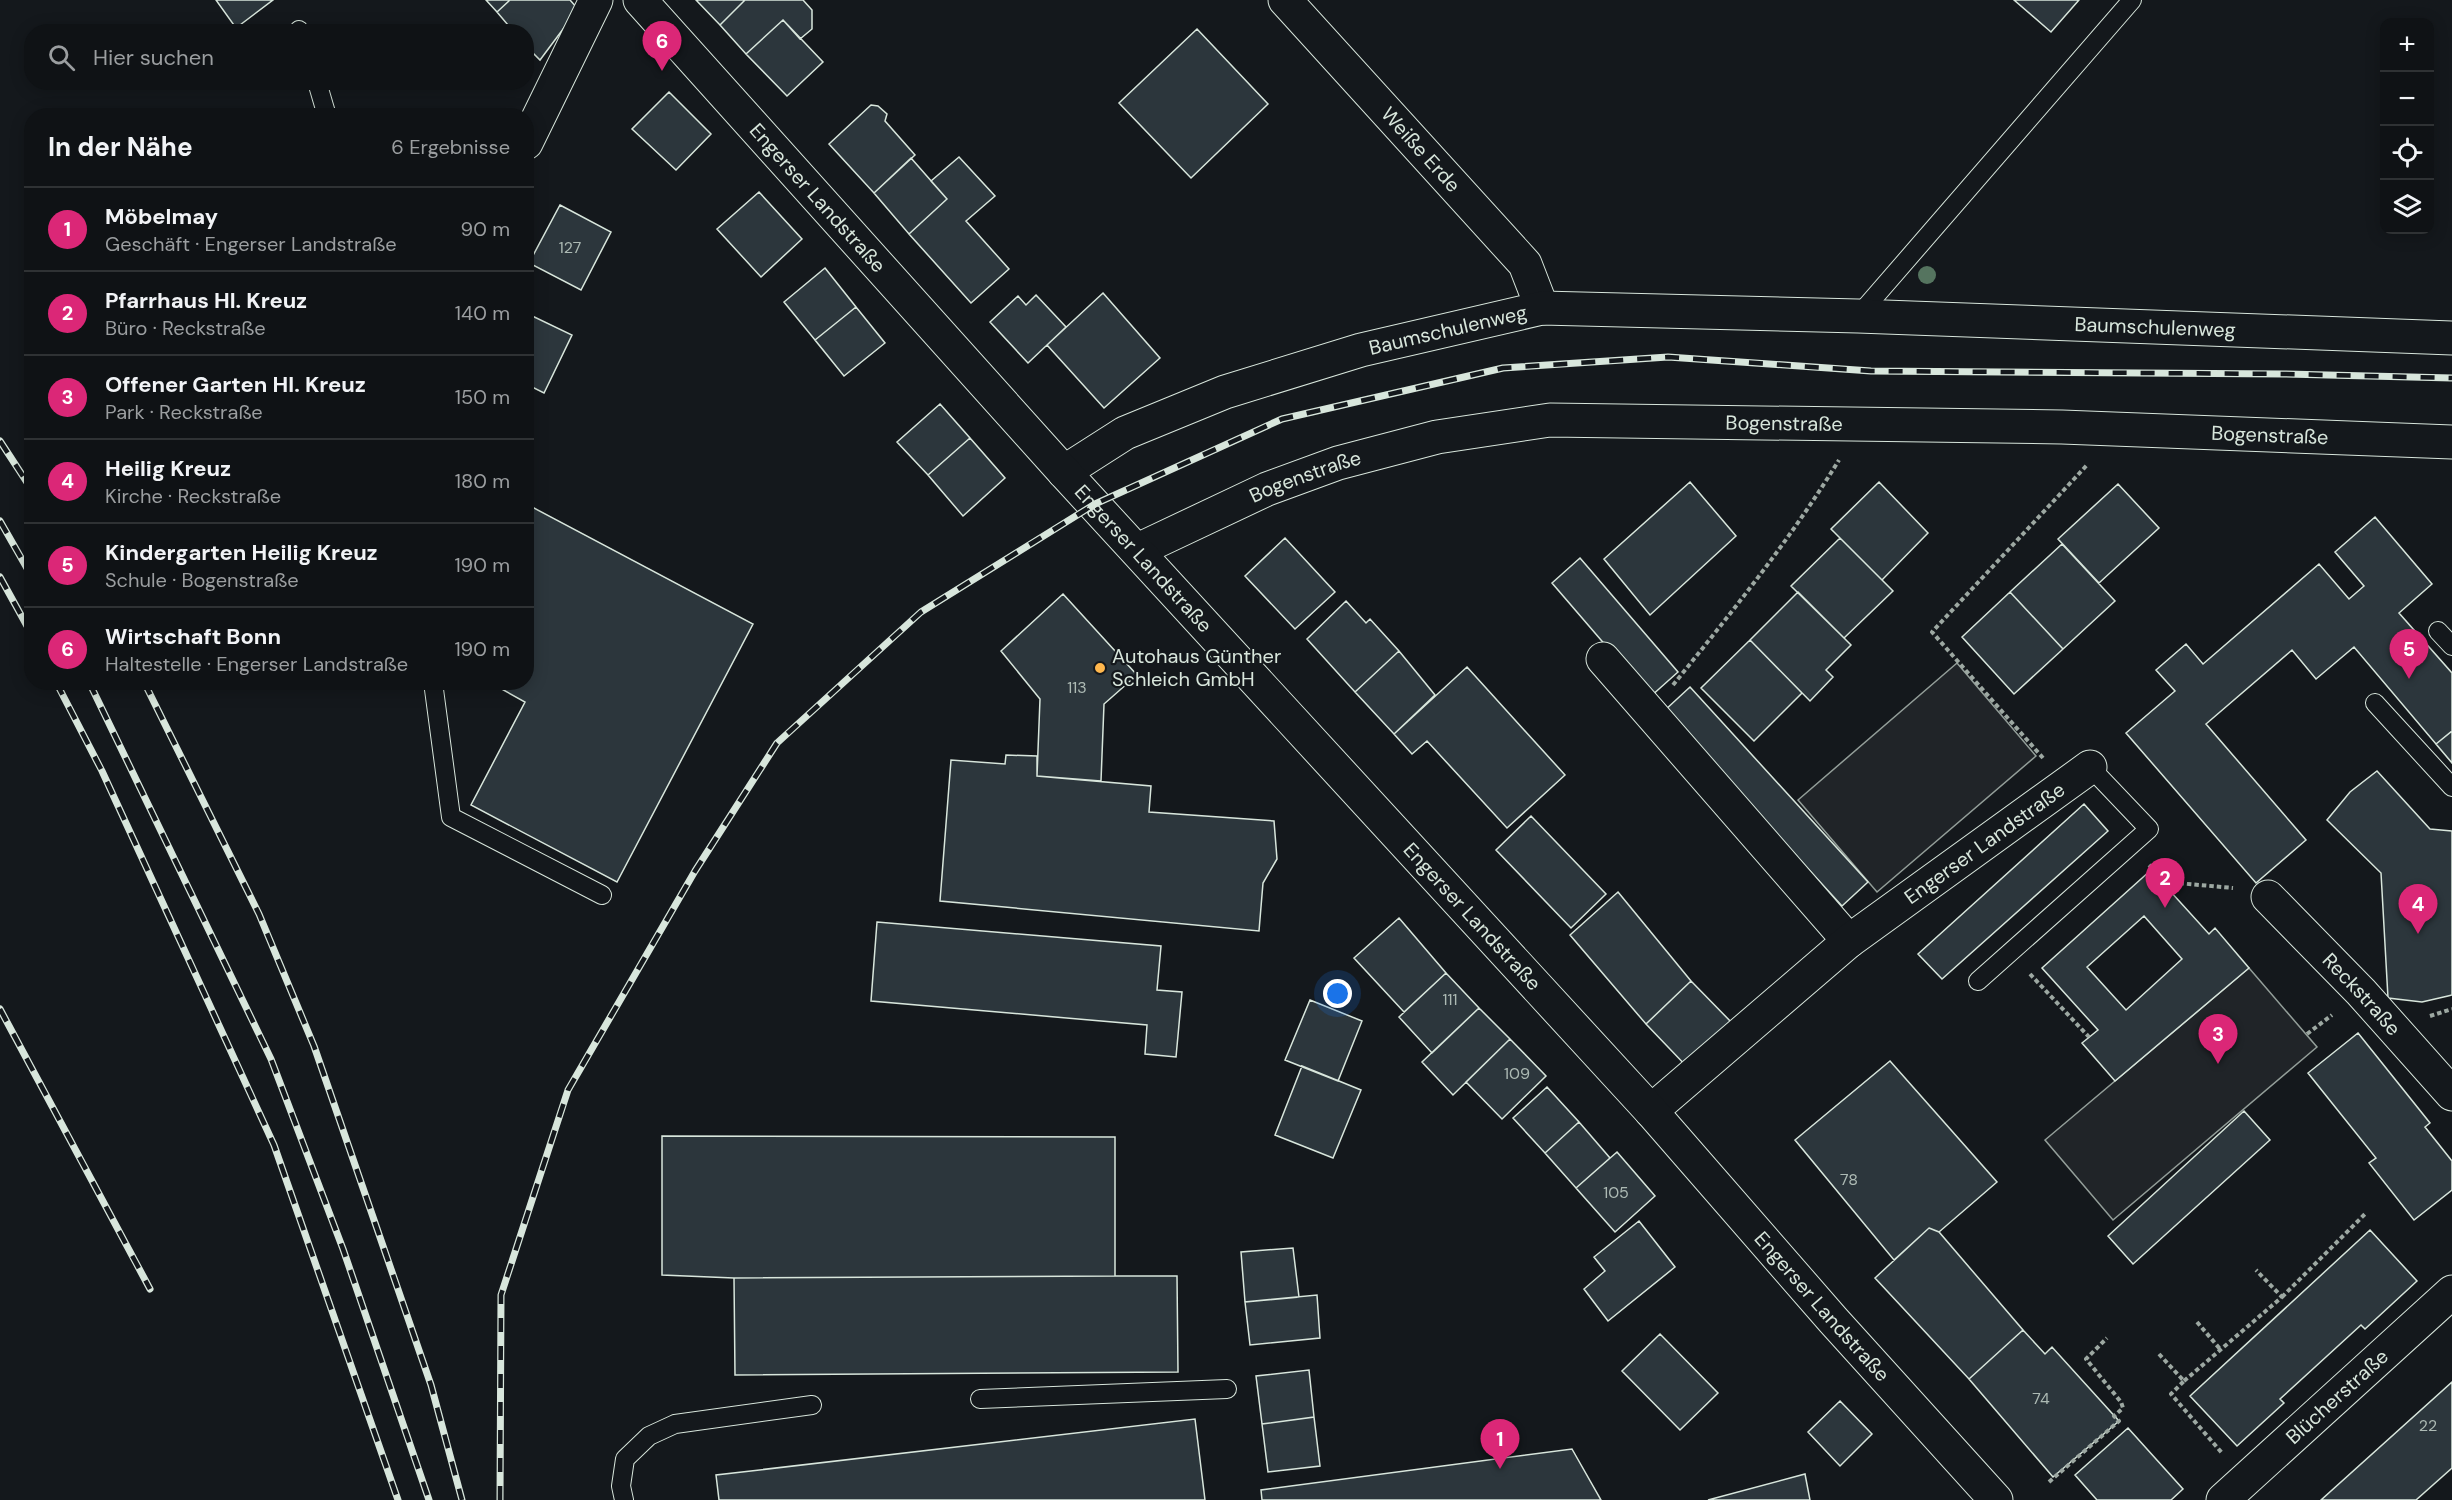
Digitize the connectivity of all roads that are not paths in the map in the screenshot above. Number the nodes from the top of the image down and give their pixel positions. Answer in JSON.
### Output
{"nodes":[{"id":1,"x":596,"y":0,"type":"edge"},
{"id":2,"x":640,"y":0,"type":"edge"},
{"id":3,"x":1286,"y":0,"type":"edge"},
{"id":4,"x":2132,"y":0,"type":"edge"},
{"id":5,"x":319,"y":90,"type":"edge"},
{"id":6,"x":325,"y":108,"type":"edge"},
{"id":7,"x":534,"y":127,"type":"edge"},
{"id":8,"x":1542,"y":308,"type":"junction"},
{"id":9,"x":1858,"y":316,"type":"junction"},
{"id":10,"x":2452,"y":338,"type":"edge"},
{"id":11,"x":2452,"y":442,"type":"edge"},
{"id":12,"x":1065,"y":472,"type":"junction"},
{"id":13,"x":1138,"y":550,"type":"junction"},
{"id":14,"x":2438,"y":631,"type":"dead end"},
{"id":15,"x":2452,"y":646,"type":"edge"},
{"id":16,"x":1603,"y":659,"type":"dead end"},
{"id":17,"x":434,"y":690,"type":"edge"},
{"id":18,"x":2375,"y":703,"type":"dead end"},
{"id":19,"x":2079,"y":776,"type":"joint"},
{"id":20,"x":2452,"y":787,"type":"edge"},
{"id":21,"x":602,"y":895,"type":"dead end"},
{"id":22,"x":2268,"y":897,"type":"road end"},
{"id":23,"x":1849,"y":941,"type":"junction"},
{"id":24,"x":1978,"y":981,"type":"dead end"},
{"id":25,"x":2452,"y":1094,"type":"edge"},
{"id":26,"x":1651,"y":1111,"type":"junction"},
{"id":27,"x":2452,"y":1292,"type":"edge"},
{"id":28,"x":1227,"y":1389,"type":"dead end"},
{"id":29,"x":980,"y":1399,"type":"dead end"},
{"id":30,"x":812,"y":1405,"type":"dead end"},
{"id":31,"x":624,"y":1500,"type":"edge"},
{"id":32,"x":1996,"y":1500,"type":"edge"},
{"id":33,"x":2223,"y":1500,"type":"edge"}],
"edges":[{"from":1,"to":7,"type":"street"},
{"from":2,"to":12,"type":"street","name":"Engerser Landstraße"},
{"from":3,"to":8,"type":"street","name":"Weiße Erde"},
{"from":4,"to":9,"type":"lane"},
{"from":5,"to":6,"type":"lane"},
{"from":8,"to":9,"type":"street","name":"Baumschulenweg"},
{"from":8,"to":12,"type":"street","name":"Baumschulenweg"},
{"from":9,"to":10,"type":"street","name":"Baumschulenweg"},
{"from":11,"to":13,"type":"street","name":"Bogenstraße"},
{"from":12,"to":13,"type":"street","name":"Engerser Landstraße"},
{"from":13,"to":26,"type":"street","name":"Engerser Landstraße"},
{"from":14,"to":15,"type":"lane"},
{"from":16,"to":23,"type":"street"},
{"from":17,"to":21,"type":"lane"},
{"from":18,"to":20,"type":"lane"},
{"from":19,"to":23,"type":"street","name":"Engerser Landstraße"},
{"from":19,"to":24,"type":"lane"},
{"from":22,"to":25,"type":"street","name":"Reckstraße"},
{"from":23,"to":26,"type":"street","name":"Engerser Landstraße"},
{"from":26,"to":32,"type":"street","name":"Engerser Landstraße"},
{"from":27,"to":33,"type":"street","name":"Blücherstraße"},
{"from":28,"to":29,"type":"lane"},
{"from":30,"to":31,"type":"lane"}]}
